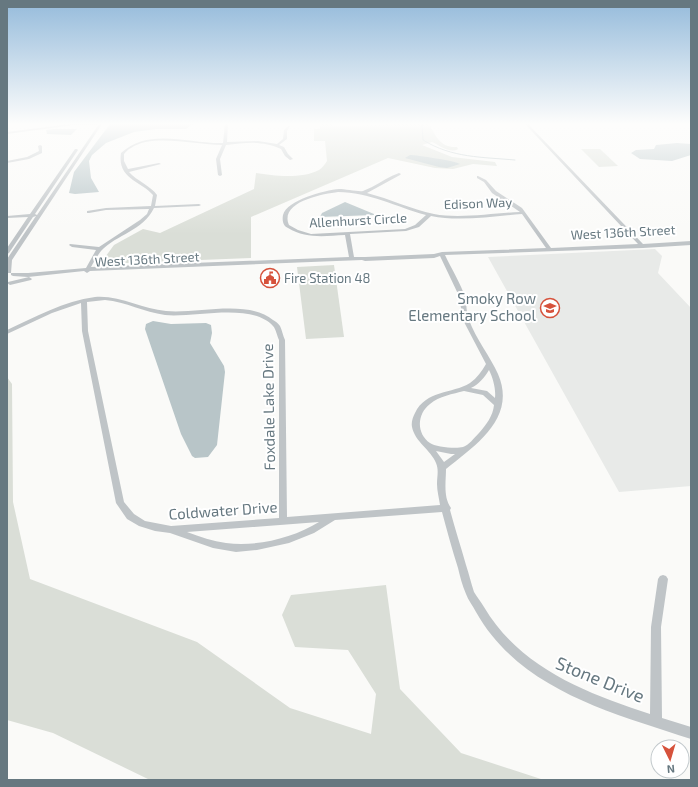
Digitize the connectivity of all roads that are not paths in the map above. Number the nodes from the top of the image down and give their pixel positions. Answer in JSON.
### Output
{"nodes":[{"id":1,"x":69,"y":161,"type":"edge"},
{"id":2,"x":75,"y":161,"type":"edge"},
{"id":3,"x":123,"y":161,"type":"edge"},
{"id":4,"x":218,"y":161,"type":"edge"},
{"id":5,"x":561,"y":161,"type":"edge"},
{"id":6,"x":159,"y":164,"type":"dead end"},
{"id":7,"x":126,"y":172,"type":"junction"},
{"id":8,"x":399,"y":174,"type":"dead end"},
{"id":9,"x":220,"y":175,"type":"dead end"},
{"id":10,"x":478,"y":177,"type":"dead end"},
{"id":11,"x":365,"y":192,"type":"junction"},
{"id":12,"x":200,"y":205,"type":"dead end"},
{"id":13,"x":152,"y":207,"type":"junction"},
{"id":14,"x":89,"y":212,"type":"dead end"},
{"id":15,"x":523,"y":213,"type":"junction"},
{"id":16,"x":430,"y":214,"type":"junction"},
{"id":17,"x":31,"y":216,"type":"junction"},
{"id":18,"x":38,"y":216,"type":"junction"},
{"id":19,"x":7,"y":217,"type":"edge"},
{"id":20,"x":347,"y":234,"type":"junction"},
{"id":21,"x":691,"y":240,"type":"edge"},
{"id":22,"x":691,"y":243,"type":"edge"},
{"id":23,"x":641,"y":244,"type":"junction"},
{"id":24,"x":72,"y":245,"type":"dead end"},
{"id":25,"x":100,"y":249,"type":"junction"},
{"id":26,"x":549,"y":249,"type":"junction"},
{"id":27,"x":7,"y":252,"type":"edge"},
{"id":28,"x":440,"y":254,"type":"junction"},
{"id":29,"x":352,"y":258,"type":"junction"},
{"id":30,"x":87,"y":271,"type":"junction"},
{"id":31,"x":10,"y":273,"type":"edge"},
{"id":32,"x":8,"y":283,"type":"edge"},
{"id":33,"x":84,"y":301,"type":"junction"},
{"id":34,"x":7,"y":332,"type":"edge"},
{"id":35,"x":489,"y":365,"type":"junction"},
{"id":36,"x":464,"y":389,"type":"junction"},
{"id":37,"x":498,"y":404,"type":"junction"},
{"id":38,"x":428,"y":446,"type":"junction"},
{"id":39,"x":465,"y":450,"type":"junction"},
{"id":40,"x":442,"y":468,"type":"junction"},
{"id":41,"x":447,"y":508,"type":"junction"},
{"id":42,"x":334,"y":517,"type":"junction"},
{"id":43,"x":283,"y":520,"type":"junction"},
{"id":44,"x":171,"y":530,"type":"junction"},
{"id":45,"x":663,"y":579,"type":"dead end"},
{"id":46,"x":656,"y":721,"type":"junction"},
{"id":47,"x":691,"y":732,"type":"edge"}],
"edges":[{"from":1,"to":17,"type":"street"},
{"from":2,"to":18,"type":"street"},
{"from":3,"to":7,"type":"street"},
{"from":4,"to":9,"type":"street"},
{"from":5,"to":23,"type":"street"},
{"from":6,"to":7,"type":"street"},
{"from":7,"to":13,"type":"street"},
{"from":8,"to":11,"type":"street"},
{"from":10,"to":15,"type":"street"},
{"from":11,"to":16,"type":"street","name":"Edison Way"},
{"from":11,"to":20,"type":"street","name":"Allenhurst Circle"},
{"from":12,"to":13,"type":"street"},
{"from":13,"to":14,"type":"street"},
{"from":13,"to":25,"type":"street"},
{"from":15,"to":16,"type":"street","name":"Edison Way"},
{"from":15,"to":26,"type":"street"},
{"from":16,"to":20,"type":"street","name":"Allenhurst Circle"},
{"from":17,"to":18,"type":"street"},
{"from":17,"to":19,"type":"street"},
{"from":17,"to":27,"type":"street"},
{"from":18,"to":31,"type":"street"},
{"from":20,"to":29,"type":"street"},
{"from":21,"to":23,"type":"street","name":"West 136th Street"},
{"from":22,"to":23,"type":"street","name":"West 136th Street"},
{"from":23,"to":26,"type":"street","name":"West 136th Street"},
{"from":24,"to":25,"type":"street"},
{"from":25,"to":30,"type":"street"},
{"from":26,"to":28,"type":"street","name":"West 136th Street"},
{"from":28,"to":29,"type":"street","name":"West 136th Street"},
{"from":28,"to":35,"type":"street"},
{"from":29,"to":30,"type":"street","name":"West 136th Street"},
{"from":30,"to":31,"type":"street","name":"West 136th Street"},
{"from":30,"to":32,"type":"street","name":"West 136th Street"},
{"from":31,"to":32,"type":"street"},
{"from":33,"to":34,"type":"street","name":"Foxdale Lake Drive"},
{"from":33,"to":43,"type":"street","name":"Foxdale Lake Drive"},
{"from":33,"to":44,"type":"street","name":"Coldwater Drive"},
{"from":35,"to":36,"type":"street"},
{"from":35,"to":37,"type":"street"},
{"from":36,"to":37,"type":"street"},
{"from":36,"to":38,"type":"street"},
{"from":37,"to":39,"type":"street"},
{"from":38,"to":39,"type":"street"},
{"from":38,"to":40,"type":"street"},
{"from":39,"to":40,"type":"street"},
{"from":40,"to":41,"type":"street","name":"Stone Drive"},
{"from":41,"to":42,"type":"street","name":"Coldwater Drive"},
{"from":41,"to":46,"type":"street","name":"Stone Drive"},
{"from":42,"to":43,"type":"street","name":"Coldwater Drive"},
{"from":42,"to":44,"type":"street"},
{"from":43,"to":44,"type":"street","name":"Coldwater Drive"},
{"from":45,"to":46,"type":"street"},
{"from":46,"to":47,"type":"street","name":"Stone Drive"}]}
